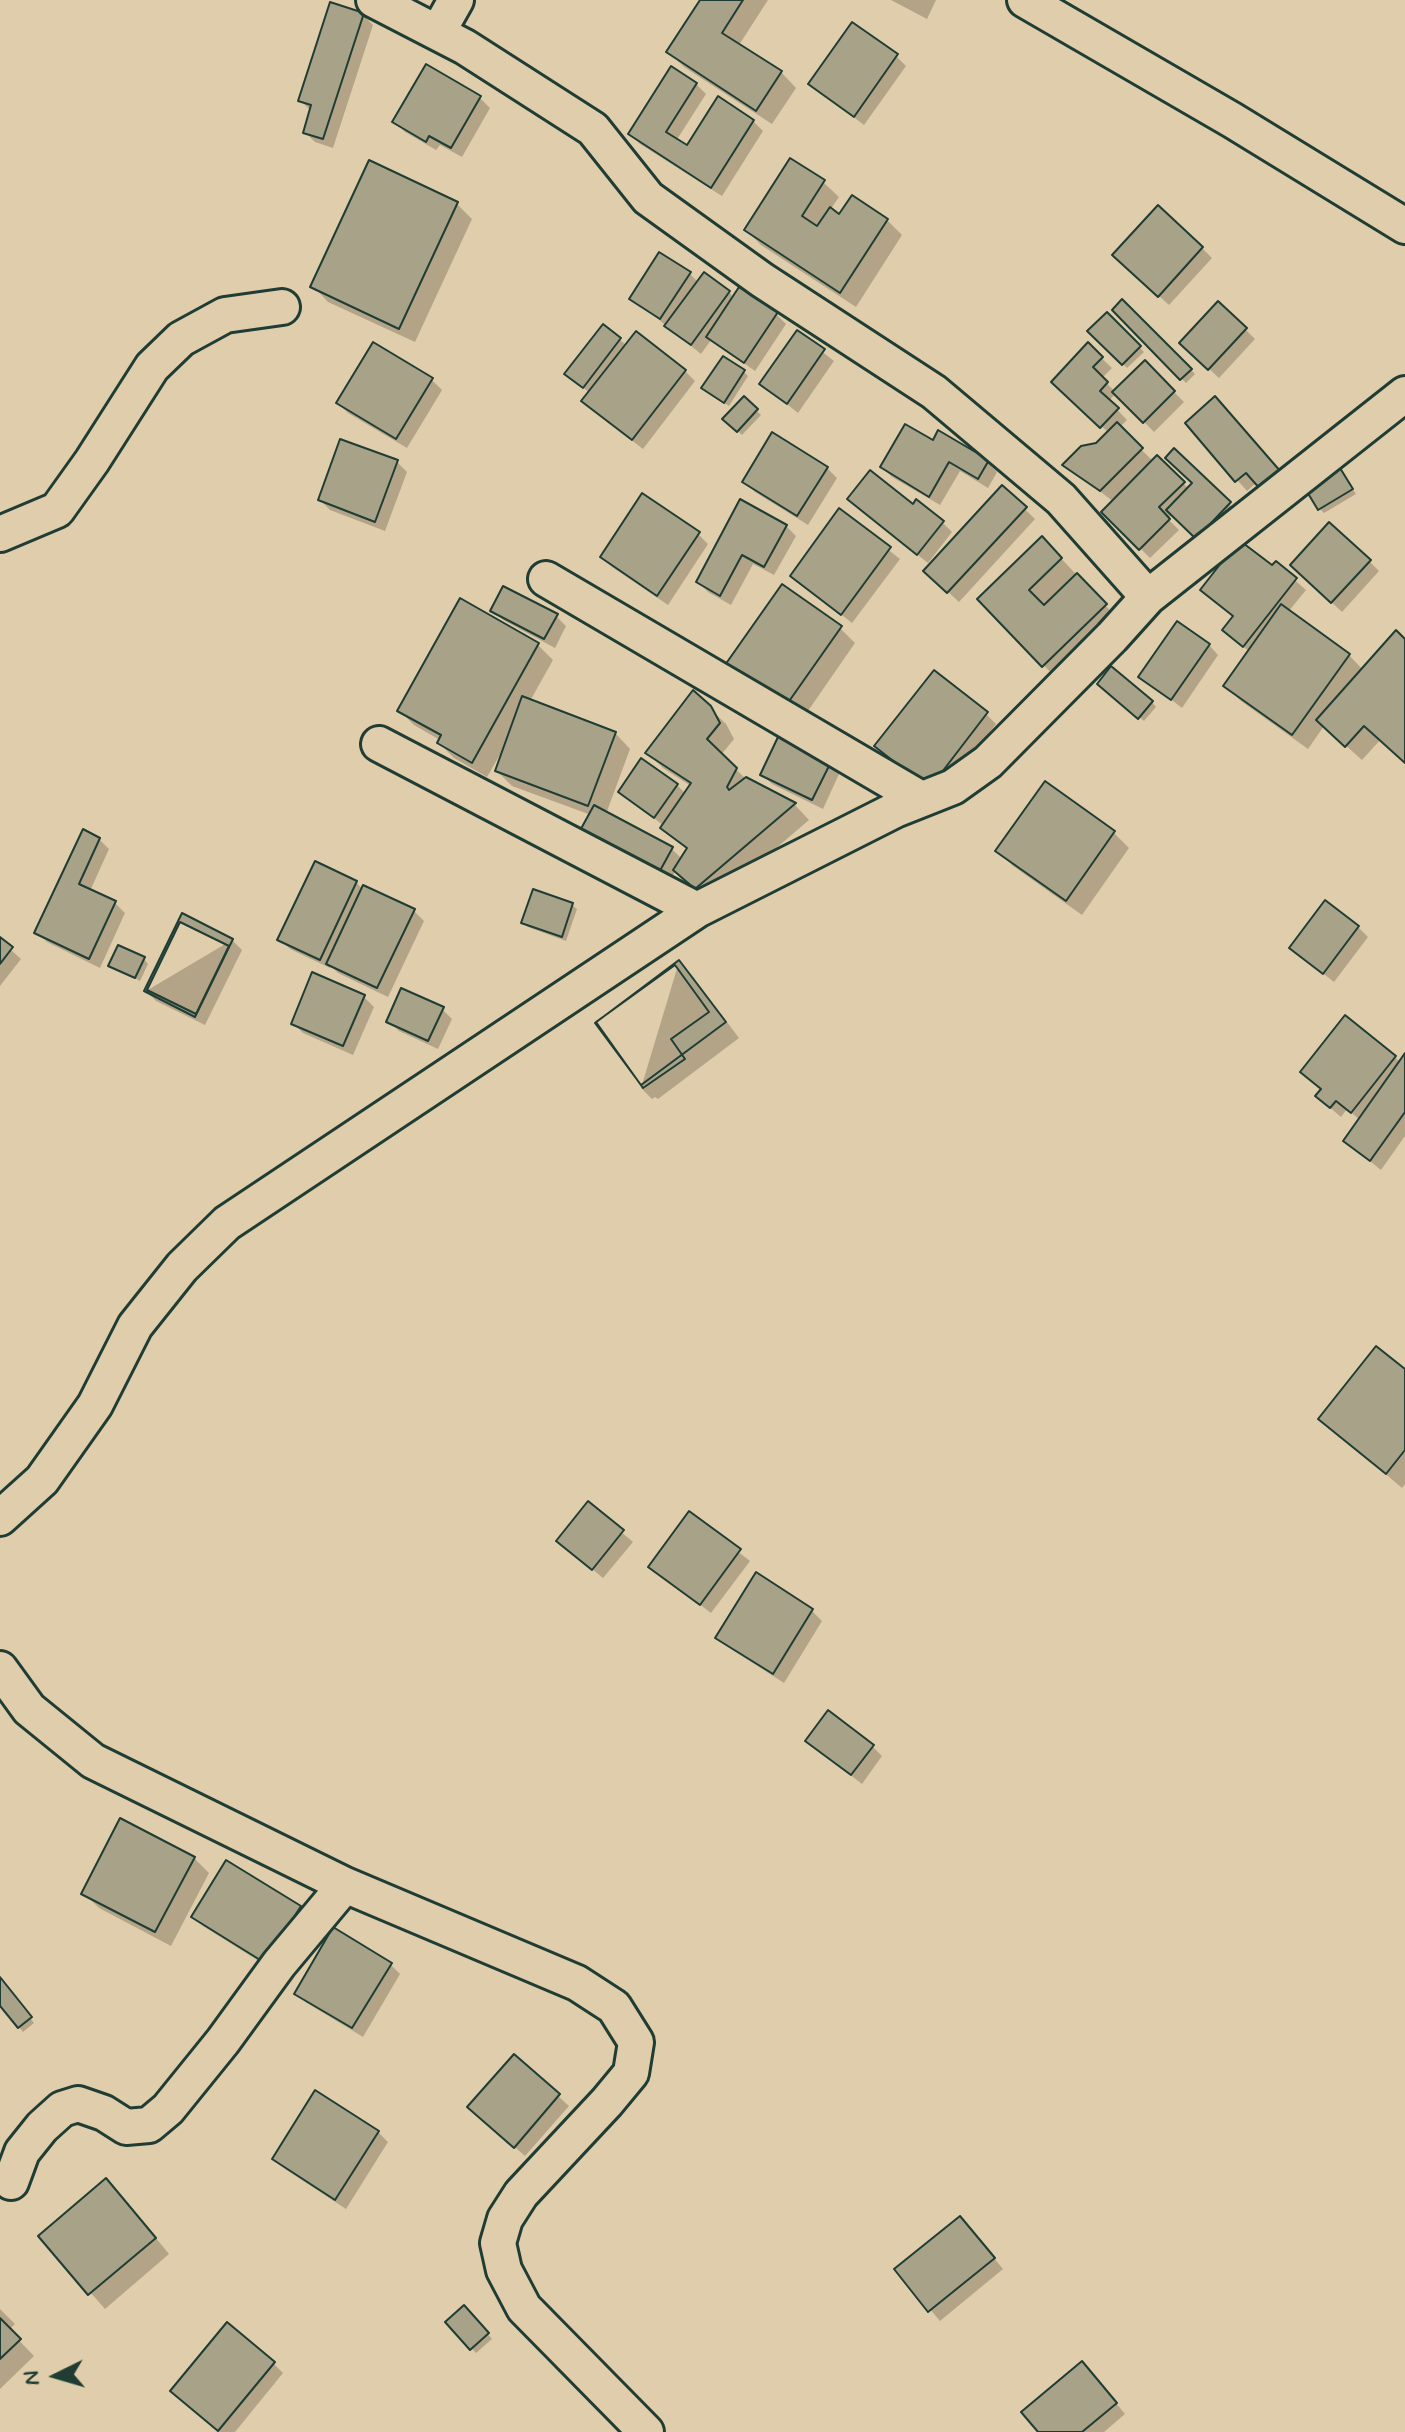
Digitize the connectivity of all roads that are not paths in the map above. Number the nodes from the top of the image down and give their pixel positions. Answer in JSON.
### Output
{"nodes":[{"id":1,"x":374,"y":0,"type":"edge"},
{"id":2,"x":456,"y":0,"type":"edge"},
{"id":3,"x":1025,"y":0,"type":"edge"},
{"id":4,"x":438,"y":32,"type":"junction"},
{"id":5,"x":1405,"y":226,"type":"edge"},
{"id":6,"x":282,"y":307,"type":"dead end"},
{"id":7,"x":1405,"y":394,"type":"edge"},
{"id":8,"x":0,"y":534,"type":"edge"},
{"id":9,"x":546,"y":579,"type":"dead end"},
{"id":10,"x":1148,"y":597,"type":"junction"},
{"id":11,"x":379,"y":744,"type":"dead end"},
{"id":12,"x":921,"y":799,"type":"junction"},
{"id":13,"x":697,"y":910,"type":"junction"},
{"id":14,"x":0,"y":1518,"type":"edge"},
{"id":15,"x":0,"y":1669,"type":"edge"},
{"id":16,"x":345,"y":1885,"type":"junction"},
{"id":17,"x":11,"y":2182,"type":"dead end"},
{"id":18,"x":646,"y":2432,"type":"edge"}],
"edges":[{"from":1,"to":4,"type":"street"},
{"from":2,"to":4,"type":"street"},
{"from":3,"to":5,"type":"street"},
{"from":4,"to":10,"type":"street"},
{"from":6,"to":8,"type":"street"},
{"from":7,"to":10,"type":"street"},
{"from":9,"to":12,"type":"street"},
{"from":10,"to":12,"type":"street"},
{"from":11,"to":13,"type":"street"},
{"from":12,"to":13,"type":"street"},
{"from":13,"to":14,"type":"street"},
{"from":15,"to":16,"type":"street"},
{"from":16,"to":17,"type":"street"},
{"from":16,"to":18,"type":"street"}]}
